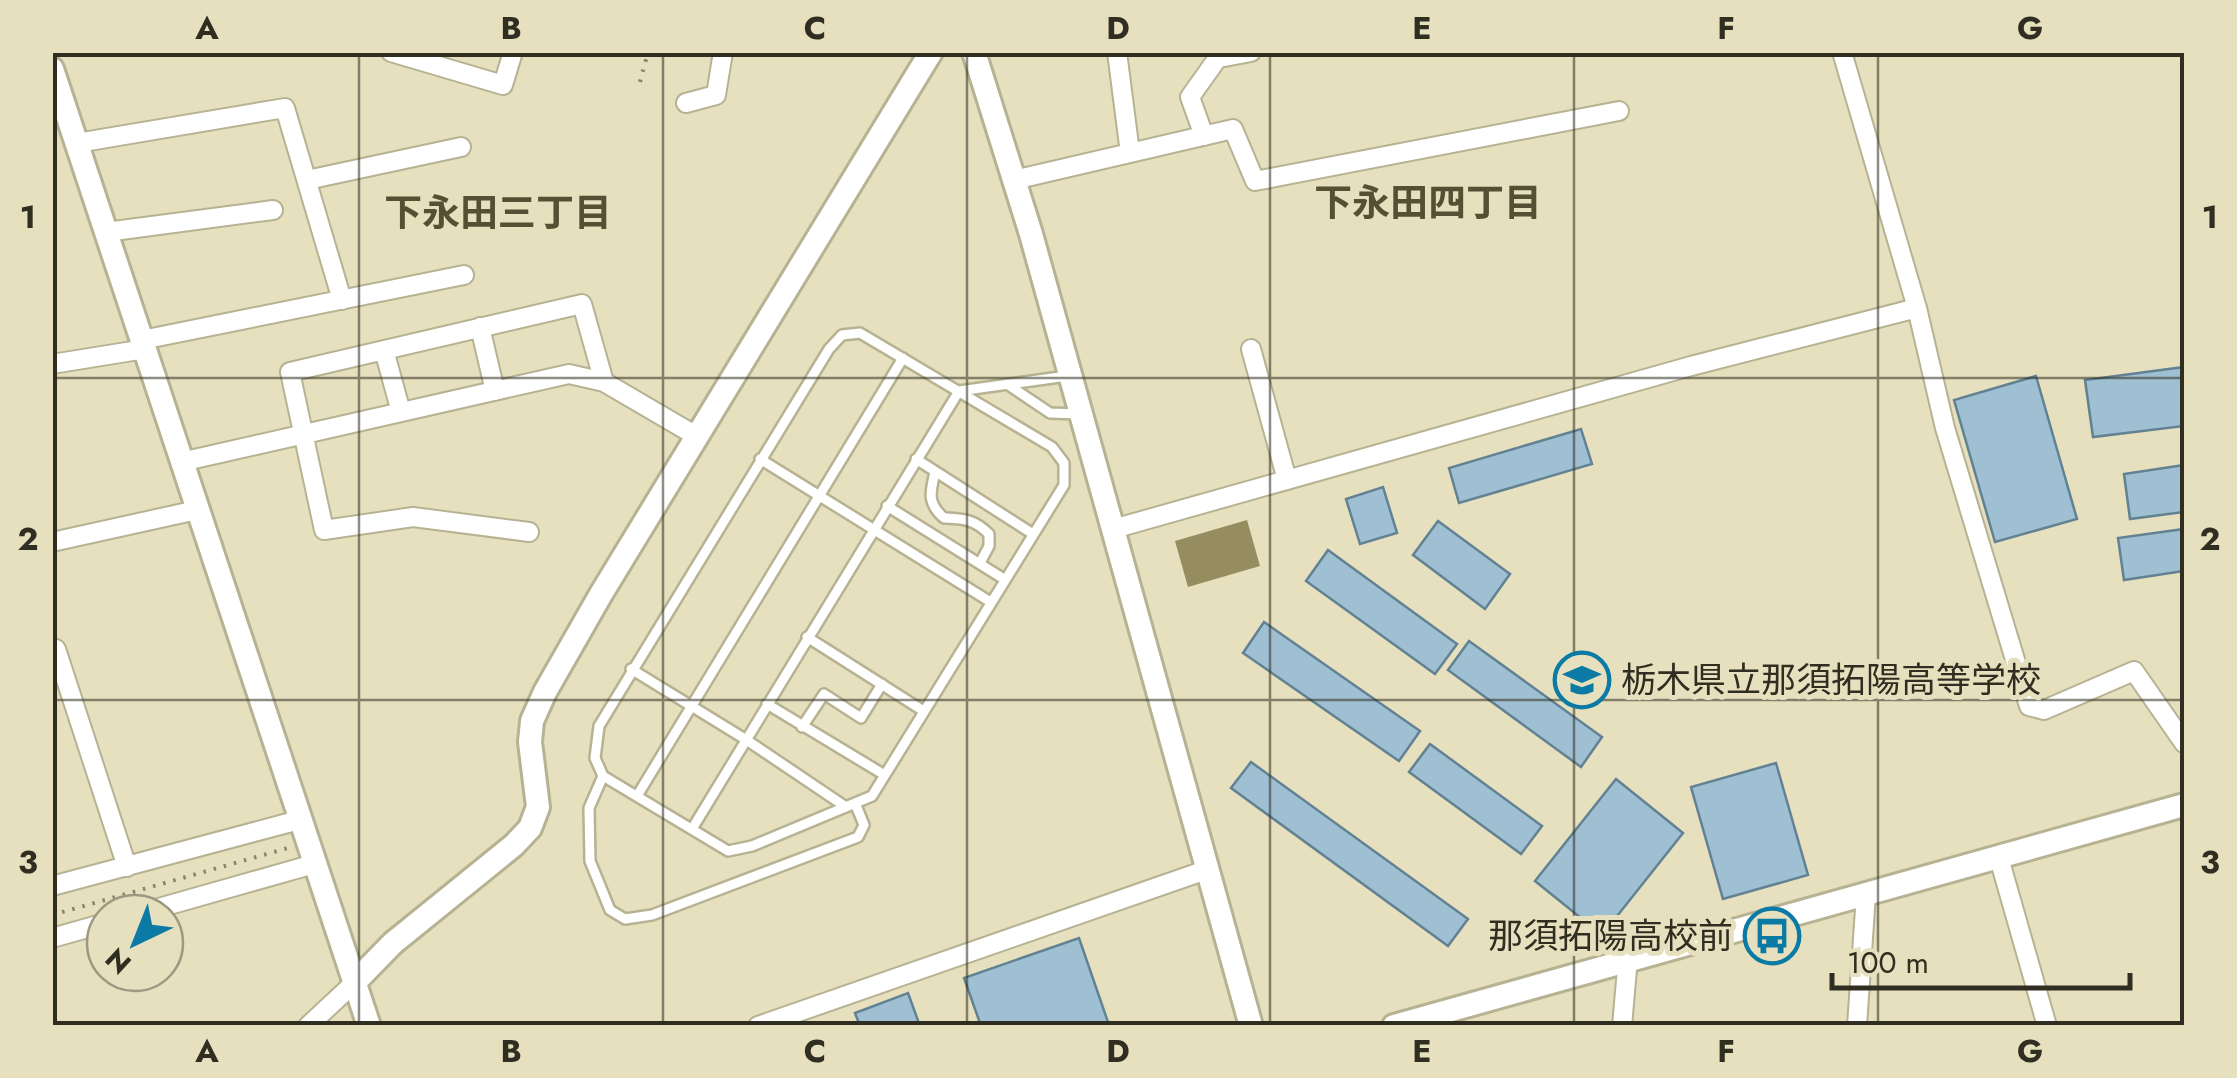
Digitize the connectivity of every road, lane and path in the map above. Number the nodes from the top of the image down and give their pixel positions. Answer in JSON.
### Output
{"nodes":[{"id":1,"x":392,"y":52,"type":"edge"},
{"id":2,"x":513,"y":52,"type":"edge"},
{"id":3,"x":648,"y":52,"type":"edge"},
{"id":4,"x":723,"y":52,"type":"edge"},
{"id":5,"x":930,"y":52,"type":"edge"},
{"id":6,"x":974,"y":52,"type":"edge"},
{"id":7,"x":1117,"y":52,"type":"edge"},
{"id":8,"x":1251,"y":52,"type":"edge"},
{"id":9,"x":1842,"y":52,"type":"edge"},
{"id":10,"x":1220,"y":55,"type":"edge"},
{"id":11,"x":52,"y":69,"type":"edge"},
{"id":12,"x":640,"y":82,"type":"dead end"},
{"id":13,"x":686,"y":103,"type":"dead end"},
{"id":14,"x":59,"y":108,"type":"edge"},
{"id":15,"x":1619,"y":110,"type":"dead end"},
{"id":16,"x":1204,"y":136,"type":"junction"},
{"id":17,"x":77,"y":143,"type":"junction"},
{"id":18,"x":461,"y":148,"type":"dead end"},
{"id":19,"x":1130,"y":153,"type":"junction"},
{"id":20,"x":307,"y":180,"type":"junction"},
{"id":21,"x":1014,"y":180,"type":"junction"},
{"id":22,"x":273,"y":210,"type":"dead end"},
{"id":23,"x":106,"y":232,"type":"junction"},
{"id":24,"x":464,"y":275,"type":"dead end"},
{"id":25,"x":342,"y":300,"type":"junction"},
{"id":26,"x":1917,"y":308,"type":"junction"},
{"id":27,"x":480,"y":328,"type":"junction"},
{"id":28,"x":143,"y":345,"type":"junction"},
{"id":29,"x":1251,"y":349,"type":"dead end"},
{"id":30,"x":384,"y":350,"type":"junction"},
{"id":31,"x":903,"y":358,"type":"junction"},
{"id":32,"x":52,"y":364,"type":"edge"},
{"id":33,"x":1070,"y":375,"type":"junction"},
{"id":34,"x":604,"y":382,"type":"junction"},
{"id":35,"x":1006,"y":384,"type":"junction"},
{"id":36,"x":495,"y":391,"type":"junction"},
{"id":37,"x":959,"y":392,"type":"junction"},
{"id":38,"x":401,"y":412,"type":"junction"},
{"id":39,"x":1081,"y":414,"type":"junction"},
{"id":40,"x":304,"y":434,"type":"junction"},
{"id":41,"x":698,"y":437,"type":"junction"},
{"id":42,"x":760,"y":459,"type":"junction"},
{"id":43,"x":916,"y":459,"type":"junction"},
{"id":44,"x":182,"y":462,"type":"junction"},
{"id":45,"x":935,"y":472,"type":"junction"},
{"id":46,"x":1287,"y":480,"type":"junction"},
{"id":47,"x":821,"y":497,"type":"junction"},
{"id":48,"x":886,"y":506,"type":"junction"},
{"id":49,"x":197,"y":510,"type":"junction"},
{"id":50,"x":872,"y":528,"type":"junction"},
{"id":51,"x":1112,"y":529,"type":"junction"},
{"id":52,"x":529,"y":532,"type":"dead end"},
{"id":53,"x":1032,"y":534,"type":"junction"},
{"id":54,"x":52,"y":542,"type":"edge"},
{"id":55,"x":980,"y":563,"type":"junction"},
{"id":56,"x":1004,"y":579,"type":"junction"},
{"id":57,"x":989,"y":601,"type":"junction"},
{"id":58,"x":807,"y":636,"type":"junction"},
{"id":59,"x":52,"y":650,"type":"edge"},
{"id":60,"x":632,"y":669,"type":"junction"},
{"id":61,"x":882,"y":684,"type":"junction"},
{"id":62,"x":766,"y":704,"type":"junction"},
{"id":63,"x":692,"y":708,"type":"junction"},
{"id":64,"x":922,"y":710,"type":"junction"},
{"id":65,"x":802,"y":727,"type":"junction"},
{"id":66,"x":746,"y":739,"type":"junction"},
{"id":67,"x":2184,"y":743,"type":"edge"},
{"id":68,"x":884,"y":774,"type":"junction"},
{"id":69,"x":603,"y":776,"type":"junction"},
{"id":70,"x":637,"y":796,"type":"junction"},
{"id":71,"x":850,"y":805,"type":"junction"},
{"id":72,"x":2184,"y":805,"type":"edge"},
{"id":73,"x":299,"y":820,"type":"junction"},
{"id":74,"x":692,"y":829,"type":"junction"},
{"id":75,"x":310,"y":853,"type":"junction"},
{"id":76,"x":1999,"y":858,"type":"junction"},
{"id":77,"x":127,"y":867,"type":"junction"},
{"id":78,"x":1206,"y":870,"type":"junction"},
{"id":79,"x":52,"y":886,"type":"edge"},
{"id":80,"x":1866,"y":894,"type":"junction"},
{"id":81,"x":185,"y":897,"type":"edge"},
{"id":82,"x":52,"y":915,"type":"edge"},
{"id":83,"x":85,"y":929,"type":"edge"},
{"id":84,"x":52,"y":938,"type":"edge"},
{"id":85,"x":1628,"y":958,"type":"junction"},
{"id":86,"x":353,"y":984,"type":"junction"},
{"id":87,"x":308,"y":1026,"type":"edge"},
{"id":88,"x":369,"y":1026,"type":"edge"},
{"id":89,"x":758,"y":1026,"type":"edge"},
{"id":90,"x":1251,"y":1026,"type":"edge"},
{"id":91,"x":1394,"y":1026,"type":"edge"},
{"id":92,"x":1622,"y":1026,"type":"edge"},
{"id":93,"x":1857,"y":1026,"type":"edge"},
{"id":94,"x":2047,"y":1026,"type":"edge"}],
"edges":[{"from":1,"to":2,"type":"street"},
{"from":3,"to":12,"type":"path"},
{"from":4,"to":13,"type":"street"},
{"from":5,"to":41,"type":"street"},
{"from":6,"to":21,"type":"street"},
{"from":7,"to":19,"type":"street"},
{"from":8,"to":10,"type":"street"},
{"from":9,"to":26,"type":"street"},
{"from":10,"to":16,"type":"street"},
{"from":11,"to":14,"type":"street"},
{"from":14,"to":17,"type":"street"},
{"from":15,"to":16,"type":"street"},
{"from":16,"to":19,"type":"street"},
{"from":17,"to":20,"type":"street"},
{"from":17,"to":23,"type":"street"},
{"from":18,"to":20,"type":"street"},
{"from":19,"to":21,"type":"street"},
{"from":20,"to":25,"type":"street"},
{"from":21,"to":33,"type":"street"},
{"from":22,"to":23,"type":"street"},
{"from":23,"to":28,"type":"street"},
{"from":24,"to":25,"type":"street"},
{"from":25,"to":28,"type":"street"},
{"from":26,"to":46,"type":"street"},
{"from":26,"to":67,"type":"street"},
{"from":27,"to":30,"type":"street"},
{"from":27,"to":34,"type":"street"},
{"from":27,"to":36,"type":"street"},
{"from":28,"to":32,"type":"street"},
{"from":28,"to":44,"type":"street"},
{"from":29,"to":46,"type":"street"},
{"from":30,"to":38,"type":"street"},
{"from":30,"to":40,"type":"street"},
{"from":31,"to":37,"type":"lane"},
{"from":31,"to":42,"type":"lane"},
{"from":31,"to":47,"type":"lane"},
{"from":33,"to":35,"type":"lane"},
{"from":33,"to":39,"type":"street"},
{"from":34,"to":36,"type":"street"},
{"from":34,"to":41,"type":"street"},
{"from":35,"to":37,"type":"lane"},
{"from":35,"to":39,"type":"lane"},
{"from":36,"to":38,"type":"street"},
{"from":37,"to":43,"type":"lane"},
{"from":37,"to":53,"type":"lane"},
{"from":38,"to":40,"type":"street"},
{"from":39,"to":51,"type":"street"},
{"from":40,"to":44,"type":"street"},
{"from":40,"to":52,"type":"street"},
{"from":41,"to":86,"type":"street"},
{"from":42,"to":47,"type":"lane"},
{"from":42,"to":60,"type":"lane"},
{"from":43,"to":45,"type":"lane"},
{"from":43,"to":48,"type":"lane"},
{"from":44,"to":49,"type":"street"},
{"from":45,"to":53,"type":"lane"},
{"from":45,"to":55,"type":"lane"},
{"from":46,"to":51,"type":"street"},
{"from":47,"to":50,"type":"lane"},
{"from":47,"to":63,"type":"lane"},
{"from":48,"to":50,"type":"lane"},
{"from":48,"to":55,"type":"lane"},
{"from":49,"to":54,"type":"street"},
{"from":49,"to":73,"type":"street"},
{"from":50,"to":57,"type":"lane"},
{"from":50,"to":58,"type":"lane"},
{"from":51,"to":78,"type":"street"},
{"from":53,"to":56,"type":"lane"},
{"from":55,"to":56,"type":"lane"},
{"from":56,"to":57,"type":"lane"},
{"from":57,"to":64,"type":"lane"},
{"from":58,"to":61,"type":"lane"},
{"from":58,"to":62,"type":"lane"},
{"from":59,"to":77,"type":"street"},
{"from":60,"to":63,"type":"lane"},
{"from":60,"to":69,"type":"lane"},
{"from":61,"to":64,"type":"lane"},
{"from":61,"to":65,"type":"lane"},
{"from":62,"to":65,"type":"lane"},
{"from":62,"to":66,"type":"lane"},
{"from":63,"to":66,"type":"lane"},
{"from":63,"to":70,"type":"lane"},
{"from":64,"to":68,"type":"lane"},
{"from":65,"to":68,"type":"lane"},
{"from":66,"to":71,"type":"lane"},
{"from":66,"to":74,"type":"lane"},
{"from":68,"to":71,"type":"lane"},
{"from":69,"to":70,"type":"lane"},
{"from":69,"to":71,"type":"lane"},
{"from":70,"to":74,"type":"lane"},
{"from":71,"to":74,"type":"lane"},
{"from":72,"to":76,"type":"street"},
{"from":73,"to":75,"type":"street"},
{"from":73,"to":77,"type":"street"},
{"from":75,"to":81,"type":"street"},
{"from":75,"to":82,"type":"path"},
{"from":75,"to":86,"type":"street"},
{"from":76,"to":80,"type":"street"},
{"from":76,"to":94,"type":"street"},
{"from":77,"to":79,"type":"street"},
{"from":78,"to":89,"type":"street"},
{"from":78,"to":90,"type":"street"},
{"from":80,"to":85,"type":"street"},
{"from":80,"to":93,"type":"street"},
{"from":83,"to":84,"type":"street"},
{"from":85,"to":91,"type":"street"},
{"from":85,"to":92,"type":"street"},
{"from":86,"to":87,"type":"street"},
{"from":86,"to":88,"type":"street"}]}
